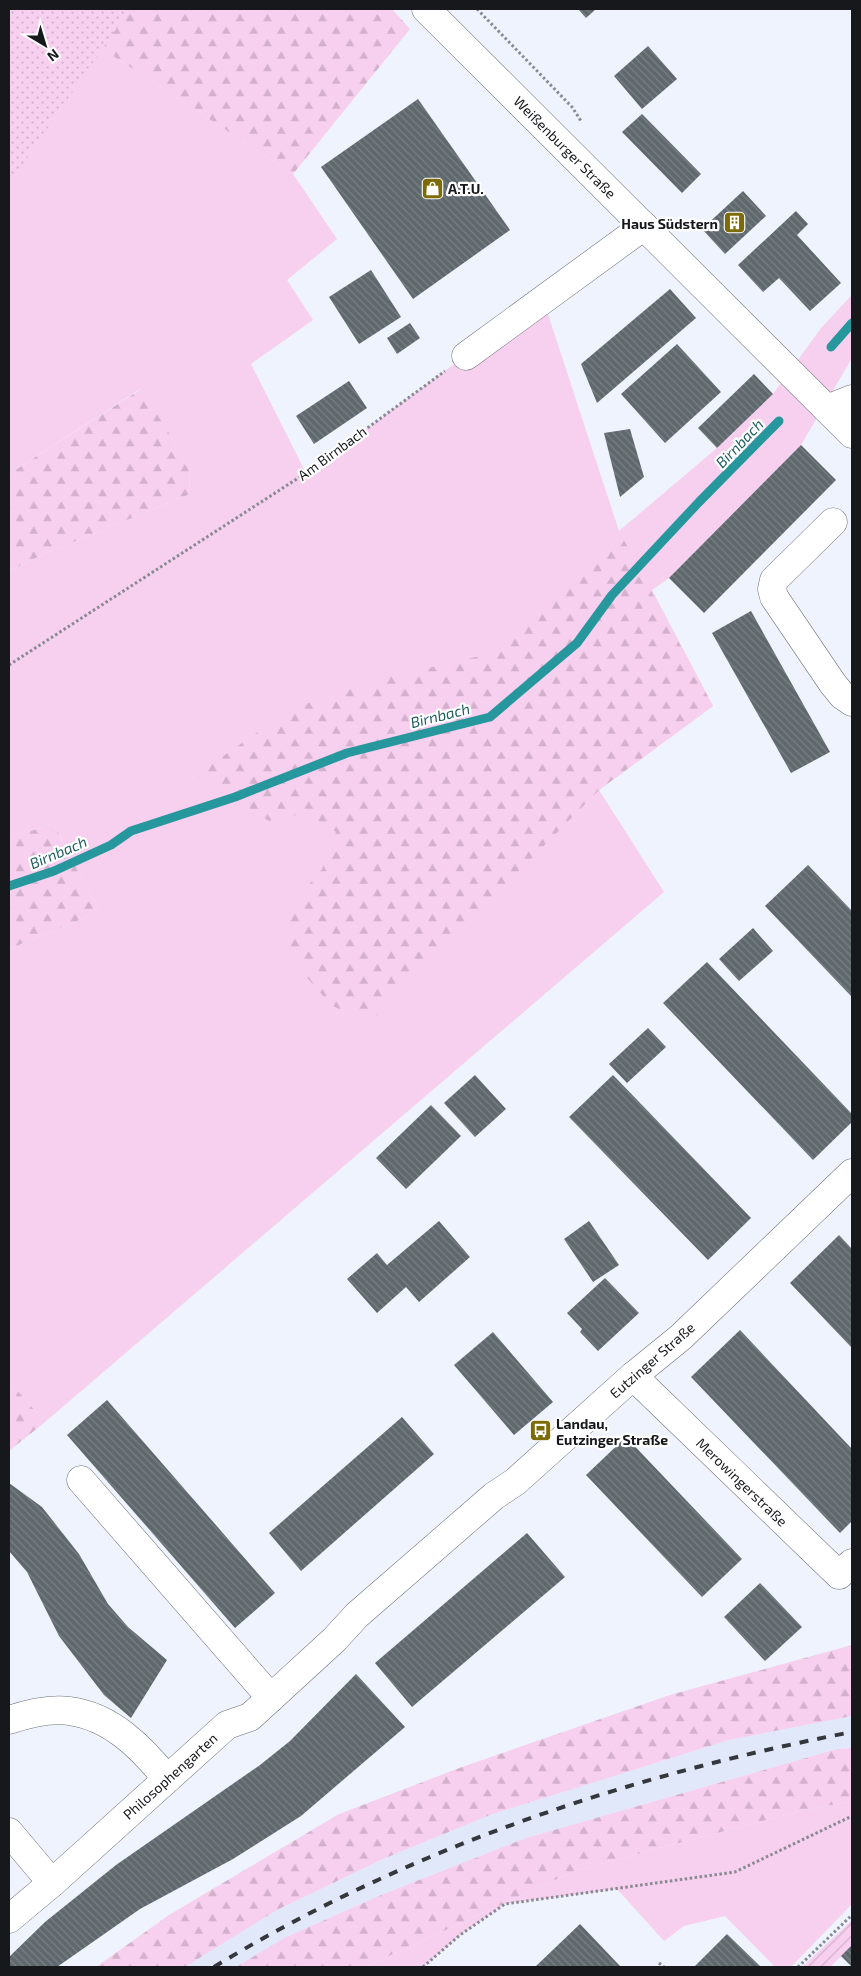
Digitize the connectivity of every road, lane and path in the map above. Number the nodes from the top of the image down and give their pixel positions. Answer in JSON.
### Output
{"nodes":[{"id":1,"x":426,"y":9,"type":"edge"},
{"id":2,"x":477,"y":9,"type":"edge"},
{"id":3,"x":583,"y":166,"type":"junction"},
{"id":4,"x":644,"y":226,"type":"junction"},
{"id":5,"x":466,"y":356,"type":"joint"},
{"id":6,"x":852,"y":399,"type":"edge"},
{"id":7,"x":827,"y":409,"type":"junction"},
{"id":8,"x":852,"y":434,"type":"edge"},
{"id":9,"x":833,"y":522,"type":"dead end"},
{"id":10,"x":9,"y":665,"type":"edge"},
{"id":11,"x":852,"y":702,"type":"edge"},
{"id":12,"x":852,"y":1173,"type":"edge"},
{"id":13,"x":633,"y":1376,"type":"junction"},
{"id":14,"x":80,"y":1480,"type":"dead end"},
{"id":15,"x":852,"y":1563,"type":"edge"},
{"id":16,"x":334,"y":1640,"type":"joint"},
{"id":17,"x":271,"y":1698,"type":"junction"},
{"id":18,"x":9,"y":1720,"type":"edge"},
{"id":19,"x":167,"y":1779,"type":"junction"},
{"id":20,"x":852,"y":1816,"type":"edge"},
{"id":21,"x":9,"y":1832,"type":"edge"},
{"id":22,"x":52,"y":1883,"type":"junction"},
{"id":23,"x":852,"y":1915,"type":"edge"},
{"id":24,"x":9,"y":1919,"type":"edge"},
{"id":25,"x":659,"y":1963,"type":"dead end"},
{"id":26,"x":423,"y":1967,"type":"edge"},
{"id":27,"x":664,"y":1967,"type":"edge"},
{"id":28,"x":798,"y":1967,"type":"edge"}],
"edges":[{"from":1,"to":3,"type":"street","name":"Weißenburger Straße"},
{"from":2,"to":3,"type":"path"},
{"from":3,"to":4,"type":"street","name":"Weißenburger Straße"},
{"from":4,"to":5,"type":"street"},
{"from":4,"to":7,"type":"street","name":"Weißenburger Straße"},
{"from":5,"to":10,"type":"path","name":"Am Birnbach"},
{"from":6,"to":7,"type":"street"},
{"from":7,"to":8,"type":"street","name":"Weißenburger Straße"},
{"from":9,"to":11,"type":"street"},
{"from":12,"to":13,"type":"street","name":"Eutzinger Straße"},
{"from":13,"to":15,"type":"street","name":"Merowingerstraße"},
{"from":13,"to":16,"type":"street","name":"Eutzinger Straße"},
{"from":14,"to":17,"type":"street"},
{"from":16,"to":17,"type":"street","name":"Philosophengarten"},
{"from":17,"to":19,"type":"street","name":"Philosophengarten"},
{"from":18,"to":19,"type":"street"},
{"from":19,"to":22,"type":"street","name":"Philosophengarten"},
{"from":20,"to":26,"type":"path"},
{"from":21,"to":22,"type":"street"},
{"from":22,"to":24,"type":"street","name":"Philosophengarten"},
{"from":23,"to":28,"type":"path"},
{"from":25,"to":27,"type":"path"}]}
